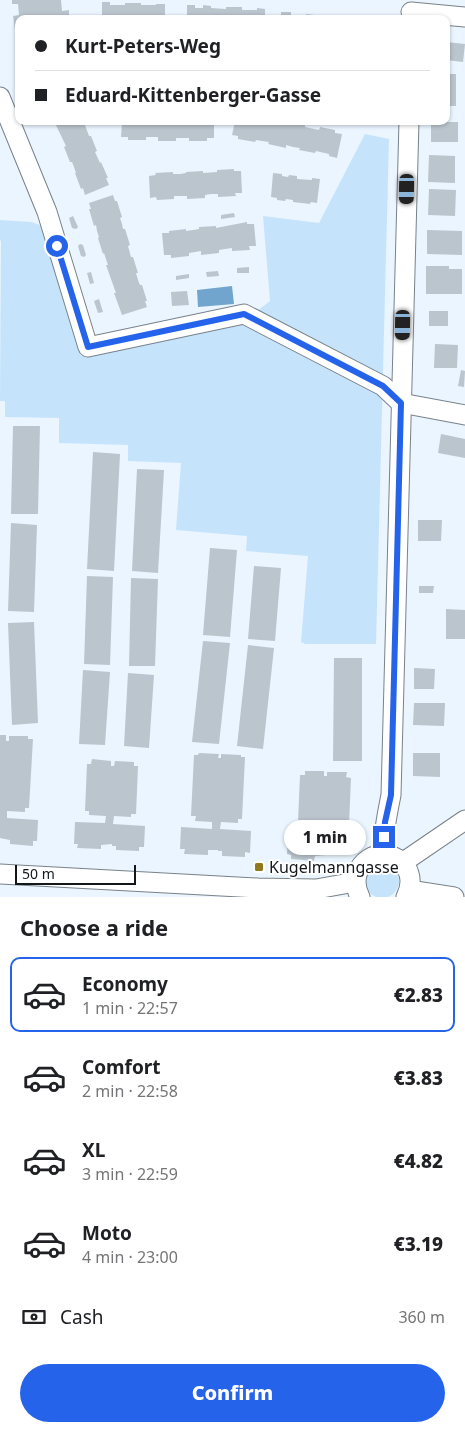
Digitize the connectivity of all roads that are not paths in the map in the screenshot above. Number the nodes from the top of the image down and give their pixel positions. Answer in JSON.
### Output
{"nodes":[{"id":1,"x":411,"y":10,"type":"edge"},
{"id":2,"x":450,"y":15,"type":"edge"},
{"id":3,"x":450,"y":15,"type":"edge"},
{"id":4,"x":465,"y":17,"type":"edge"},
{"id":5,"x":0,"y":97,"type":"edge"},
{"id":6,"x":409,"y":125,"type":"edge"},
{"id":7,"x":401,"y":403,"type":"junction"},
{"id":8,"x":465,"y":415,"type":"edge"},
{"id":9,"x":465,"y":820,"type":"edge"},
{"id":10,"x":384,"y":855,"type":"junction"},
{"id":11,"x":402,"y":863,"type":"junction"},
{"id":12,"x":0,"y":874,"type":"edge"},
{"id":13,"x":358,"y":889,"type":"edge"},
{"id":14,"x":408,"y":893,"type":"edge"},
{"id":15,"x":454,"y":897,"type":"edge"}],
"edges":[{"from":1,"to":3,"type":"street"},
{"from":2,"to":4,"type":"street"},
{"from":5,"to":7,"type":"street"},
{"from":6,"to":7,"type":"street"},
{"from":7,"to":8,"type":"street"},
{"from":7,"to":10,"type":"street"},
{"from":9,"to":11,"type":"street"},
{"from":10,"to":11,"type":"street"},
{"from":10,"to":13,"type":"street"},
{"from":11,"to":14,"type":"street"},
{"from":12,"to":13,"type":"street"},
{"from":14,"to":15,"type":"street"}]}
